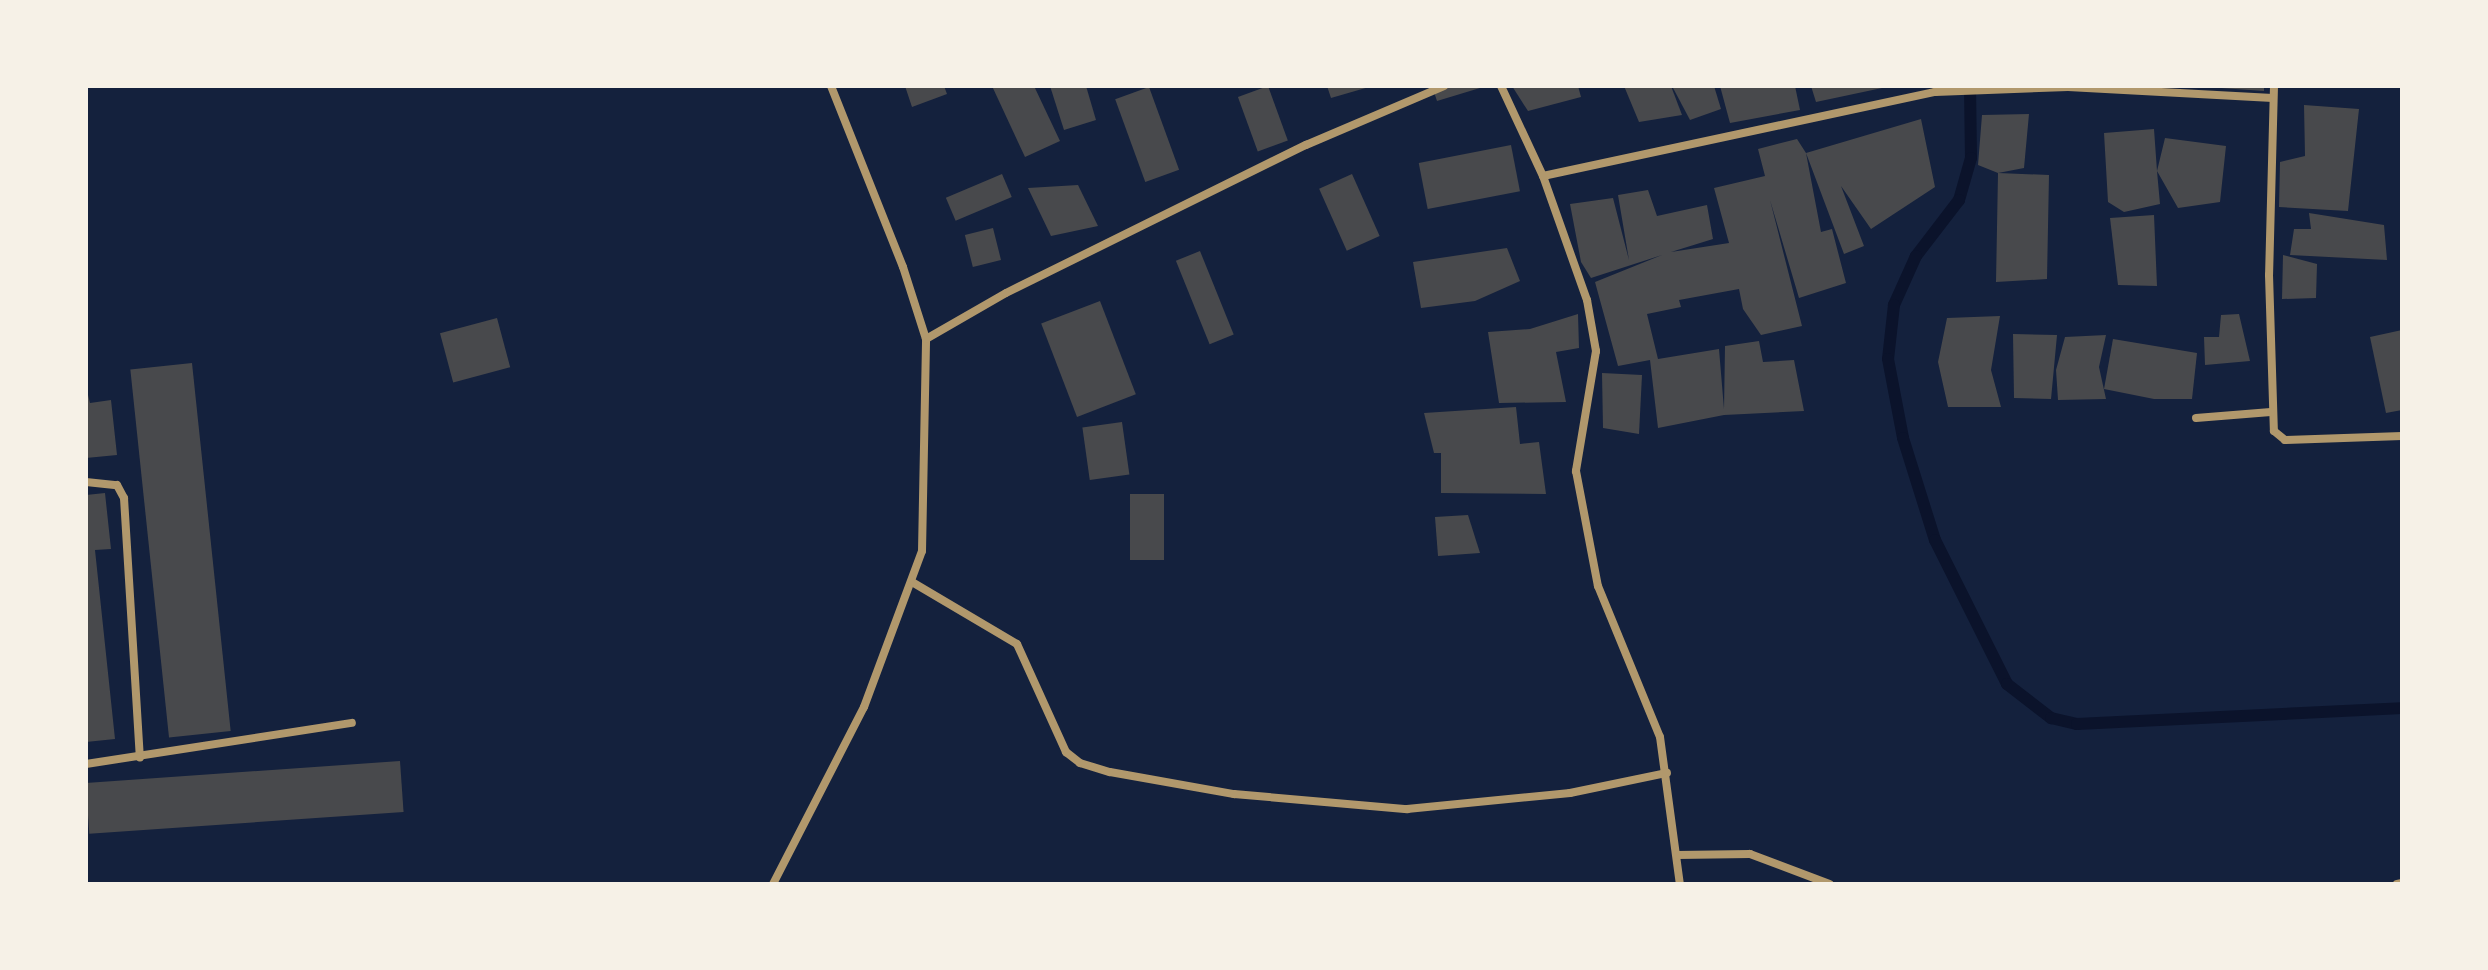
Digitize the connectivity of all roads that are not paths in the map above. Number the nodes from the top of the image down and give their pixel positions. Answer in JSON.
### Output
{"nodes":[{"id":1,"x":831,"y":86,"type":"edge"},
{"id":2,"x":1444,"y":86,"type":"edge"},
{"id":3,"x":1501,"y":86,"type":"edge"},
{"id":4,"x":2274,"y":86,"type":"edge"},
{"id":5,"x":1998,"y":88,"type":"edge"},
{"id":6,"x":2273,"y":98,"type":"junction"},
{"id":7,"x":1543,"y":176,"type":"junction"},
{"id":8,"x":926,"y":339,"type":"junction"},
{"id":9,"x":2271,"y":412,"type":"junction"},
{"id":10,"x":2196,"y":418,"type":"dead end"},
{"id":11,"x":2402,"y":436,"type":"edge"},
{"id":12,"x":86,"y":482,"type":"edge"},
{"id":13,"x":912,"y":582,"type":"junction"},
{"id":14,"x":352,"y":723,"type":"dead end"},
{"id":15,"x":140,"y":758,"type":"junction"},
{"id":16,"x":86,"y":764,"type":"edge"},
{"id":17,"x":1667,"y":773,"type":"junction"},
{"id":18,"x":1677,"y":855,"type":"junction"},
{"id":19,"x":773,"y":884,"type":"edge"},
{"id":20,"x":1680,"y":884,"type":"edge"},
{"id":21,"x":1830,"y":884,"type":"edge"}],
"edges":[{"from":1,"to":8,"type":"street"},
{"from":2,"to":8,"type":"street"},
{"from":3,"to":7,"type":"street"},
{"from":4,"to":6,"type":"street"},
{"from":5,"to":6,"type":"street"},
{"from":5,"to":7,"type":"street"},
{"from":6,"to":9,"type":"street"},
{"from":7,"to":17,"type":"street"},
{"from":8,"to":13,"type":"street"},
{"from":9,"to":10,"type":"street"},
{"from":9,"to":11,"type":"street"},
{"from":12,"to":15,"type":"street"},
{"from":13,"to":17,"type":"street"},
{"from":13,"to":19,"type":"street"},
{"from":14,"to":15,"type":"street"},
{"from":15,"to":16,"type":"street"},
{"from":17,"to":18,"type":"street"},
{"from":18,"to":20,"type":"street"},
{"from":18,"to":21,"type":"street"}]}
